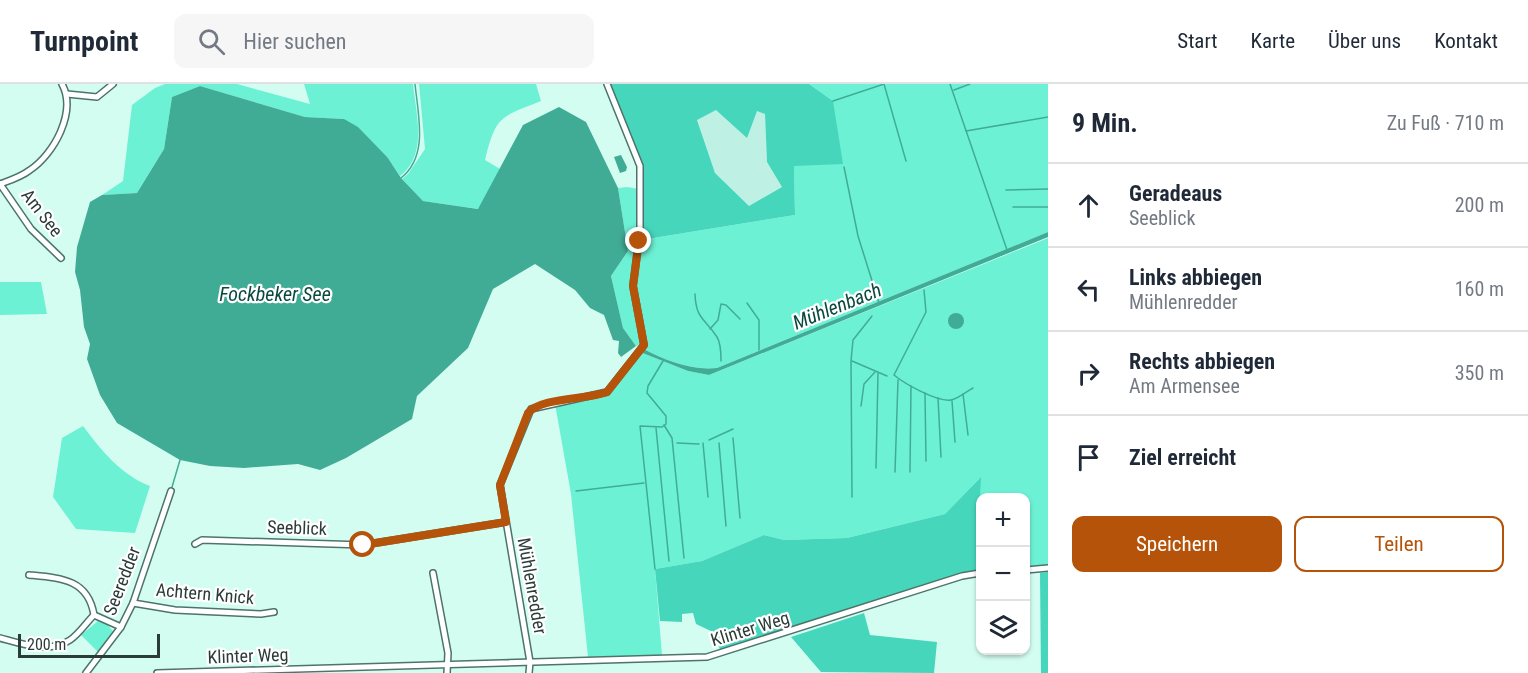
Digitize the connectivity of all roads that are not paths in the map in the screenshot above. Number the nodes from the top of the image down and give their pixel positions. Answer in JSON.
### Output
{"nodes":[{"id":1,"x":62,"y":84,"type":"edge"},
{"id":2,"x":113,"y":84,"type":"edge"},
{"id":3,"x":607,"y":84,"type":"edge"},
{"id":4,"x":67,"y":94,"type":"junction"},
{"id":5,"x":0,"y":184,"type":"edge"},
{"id":6,"x":61,"y":258,"type":"dead end"},
{"id":7,"x":171,"y":491,"type":"dead end"},
{"id":8,"x":506,"y":522,"type":"junction"},
{"id":9,"x":195,"y":544,"type":"dead end"},
{"id":10,"x":1048,"y":568,"type":"edge"},
{"id":11,"x":1030,"y":570,"type":"edge"},
{"id":12,"x":433,"y":573,"type":"dead end"},
{"id":13,"x":976,"y":574,"type":"edge"},
{"id":14,"x":29,"y":575,"type":"dead end"},
{"id":15,"x":133,"y":603,"type":"junction"},
{"id":16,"x":274,"y":612,"type":"dead end"},
{"id":17,"x":94,"y":615,"type":"junction"},
{"id":18,"x":121,"y":627,"type":"junction"},
{"id":19,"x":0,"y":638,"type":"edge"},
{"id":20,"x":530,"y":662,"type":"junction"},
{"id":21,"x":447,"y":663,"type":"junction"},
{"id":22,"x":348,"y":670,"type":"edge"},
{"id":23,"x":86,"y":673,"type":"edge"},
{"id":24,"x":161,"y":673,"type":"edge"},
{"id":25,"x":447,"y":673,"type":"edge"},
{"id":26,"x":529,"y":673,"type":"edge"}],
"edges":[{"from":1,"to":4,"type":"street"},
{"from":2,"to":4,"type":"street"},
{"from":3,"to":8,"type":"street","name":"Mühlenredder"},
{"from":4,"to":5,"type":"street"},
{"from":5,"to":6,"type":"street","name":"Am See"},
{"from":7,"to":15,"type":"street","name":"Seeredder"},
{"from":8,"to":9,"type":"street","name":"Seeblick"},
{"from":8,"to":20,"type":"street","name":"Mühlenredder"},
{"from":10,"to":11,"type":"street"},
{"from":12,"to":21,"type":"street"},
{"from":13,"to":20,"type":"street","name":"Klinter Weg"},
{"from":14,"to":17,"type":"street"},
{"from":15,"to":16,"type":"street","name":"Achtern Knick"},
{"from":15,"to":18,"type":"street","name":"Seeredder"},
{"from":17,"to":18,"type":"street"},
{"from":17,"to":19,"type":"street"},
{"from":18,"to":23,"type":"street","name":"Seeredder"},
{"from":20,"to":21,"type":"street","name":"Klinter Weg"},
{"from":20,"to":26,"type":"street","name":"Mühlenredder"},
{"from":21,"to":22,"type":"street","name":"Klinter Weg"},
{"from":21,"to":25,"type":"street"},
{"from":22,"to":24,"type":"street","name":"Klinter Weg"}]}
